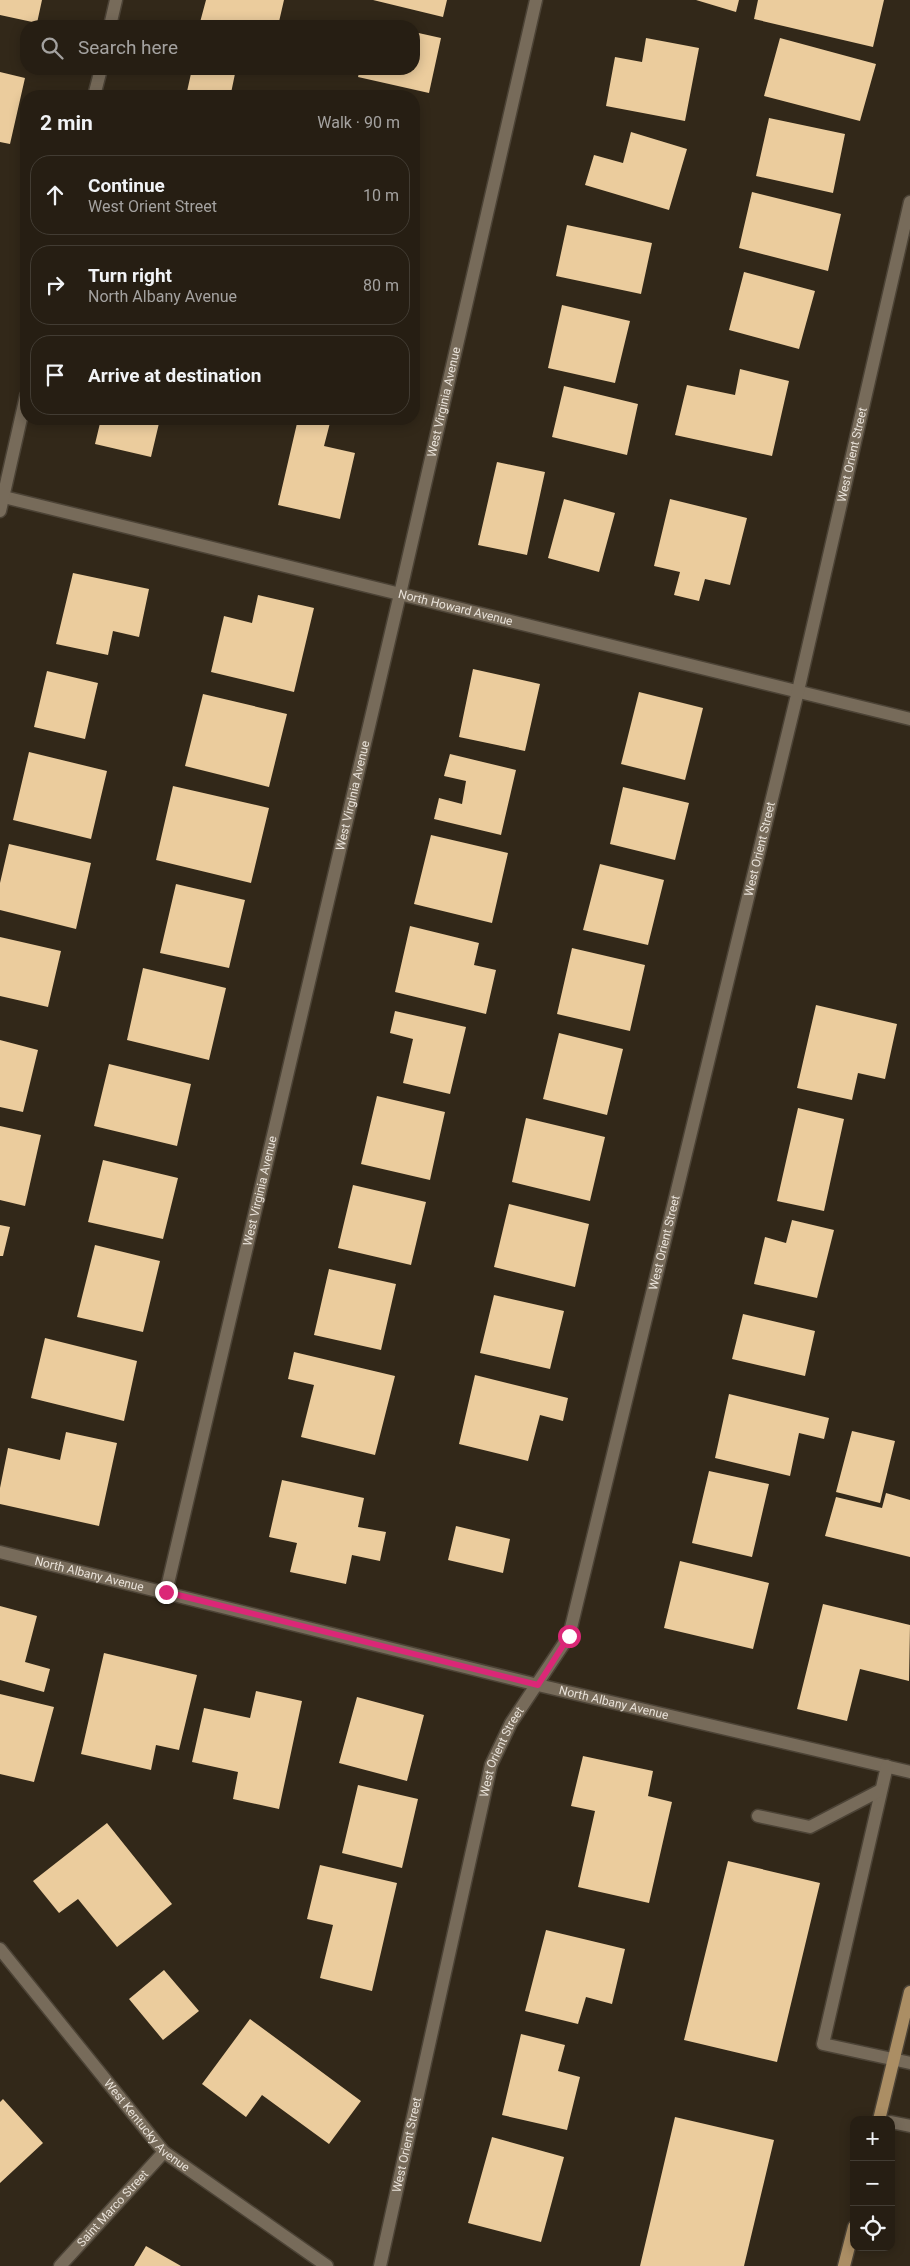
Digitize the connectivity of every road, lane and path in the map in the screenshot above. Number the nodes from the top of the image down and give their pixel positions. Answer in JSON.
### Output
{"nodes":[{"id":1,"x":116,"y":0,"type":"edge"},
{"id":2,"x":536,"y":0,"type":"edge"},
{"id":3,"x":111,"y":20,"type":"edge"},
{"id":4,"x":99,"y":75,"type":"edge"},
{"id":5,"x":96,"y":90,"type":"edge"},
{"id":6,"x":910,"y":202,"type":"edge"},
{"id":7,"x":20,"y":421,"type":"edge"},
{"id":8,"x":2,"y":496,"type":"edge"},
{"id":9,"x":0,"y":511,"type":"edge"},
{"id":10,"x":400,"y":594,"type":"junction"},
{"id":11,"x":798,"y":691,"type":"junction"},
{"id":12,"x":910,"y":719,"type":"edge"},
{"id":13,"x":0,"y":1552,"type":"edge"},
{"id":14,"x":166,"y":1592,"type":"junction"},
{"id":15,"x":538,"y":1685,"type":"junction"},
{"id":16,"x":887,"y":1766,"type":"junction"},
{"id":17,"x":910,"y":1772,"type":"edge"},
{"id":18,"x":881,"y":1790,"type":"junction"},
{"id":19,"x":758,"y":1816,"type":"dead end"},
{"id":20,"x":0,"y":1949,"type":"edge"},
{"id":21,"x":910,"y":1992,"type":"edge"},
{"id":22,"x":894,"y":2060,"type":"junction"},
{"id":23,"x":910,"y":2063,"type":"edge"},
{"id":24,"x":881,"y":2116,"type":"edge"},
{"id":25,"x":895,"y":2123,"type":"edge"},
{"id":26,"x":910,"y":2126,"type":"edge"},
{"id":27,"x":164,"y":2152,"type":"junction"},
{"id":28,"x":850,"y":2243,"type":"edge"},
{"id":29,"x":60,"y":2266,"type":"edge"},
{"id":30,"x":327,"y":2266,"type":"edge"},
{"id":31,"x":380,"y":2266,"type":"edge"},
{"id":32,"x":844,"y":2266,"type":"edge"}],
"edges":[{"from":1,"to":3,"type":"street"},
{"from":2,"to":10,"type":"street","name":"West Virginia Avenue"},
{"from":4,"to":5,"type":"street"},
{"from":6,"to":11,"type":"street","name":"West Orient Street"},
{"from":7,"to":8,"type":"street"},
{"from":8,"to":9,"type":"street"},
{"from":8,"to":10,"type":"street","name":"North Howard Avenue"},
{"from":10,"to":11,"type":"street","name":"North Howard Avenue"},
{"from":10,"to":14,"type":"street","name":"West Virginia Avenue"},
{"from":11,"to":12,"type":"street","name":"North Howard Avenue"},
{"from":11,"to":15,"type":"street","name":"West Orient Street"},
{"from":13,"to":14,"type":"street","name":"North Albany Avenue"},
{"from":14,"to":15,"type":"street","name":"North Albany Avenue"},
{"from":15,"to":16,"type":"street","name":"North Albany Avenue"},
{"from":15,"to":31,"type":"street","name":"West Orient Street"},
{"from":16,"to":17,"type":"street","name":"North Albany Avenue"},
{"from":16,"to":18,"type":"street"},
{"from":18,"to":19,"type":"street"},
{"from":18,"to":22,"type":"street"},
{"from":20,"to":27,"type":"street","name":"West Kentucky Avenue"},
{"from":21,"to":22,"type":"main road"},
{"from":22,"to":23,"type":"street"},
{"from":22,"to":24,"type":"main road"},
{"from":25,"to":26,"type":"street"},
{"from":27,"to":29,"type":"street","name":"Saint Marco Street"},
{"from":27,"to":30,"type":"street","name":"West Kentucky Avenue"},
{"from":28,"to":32,"type":"main road"}]}
